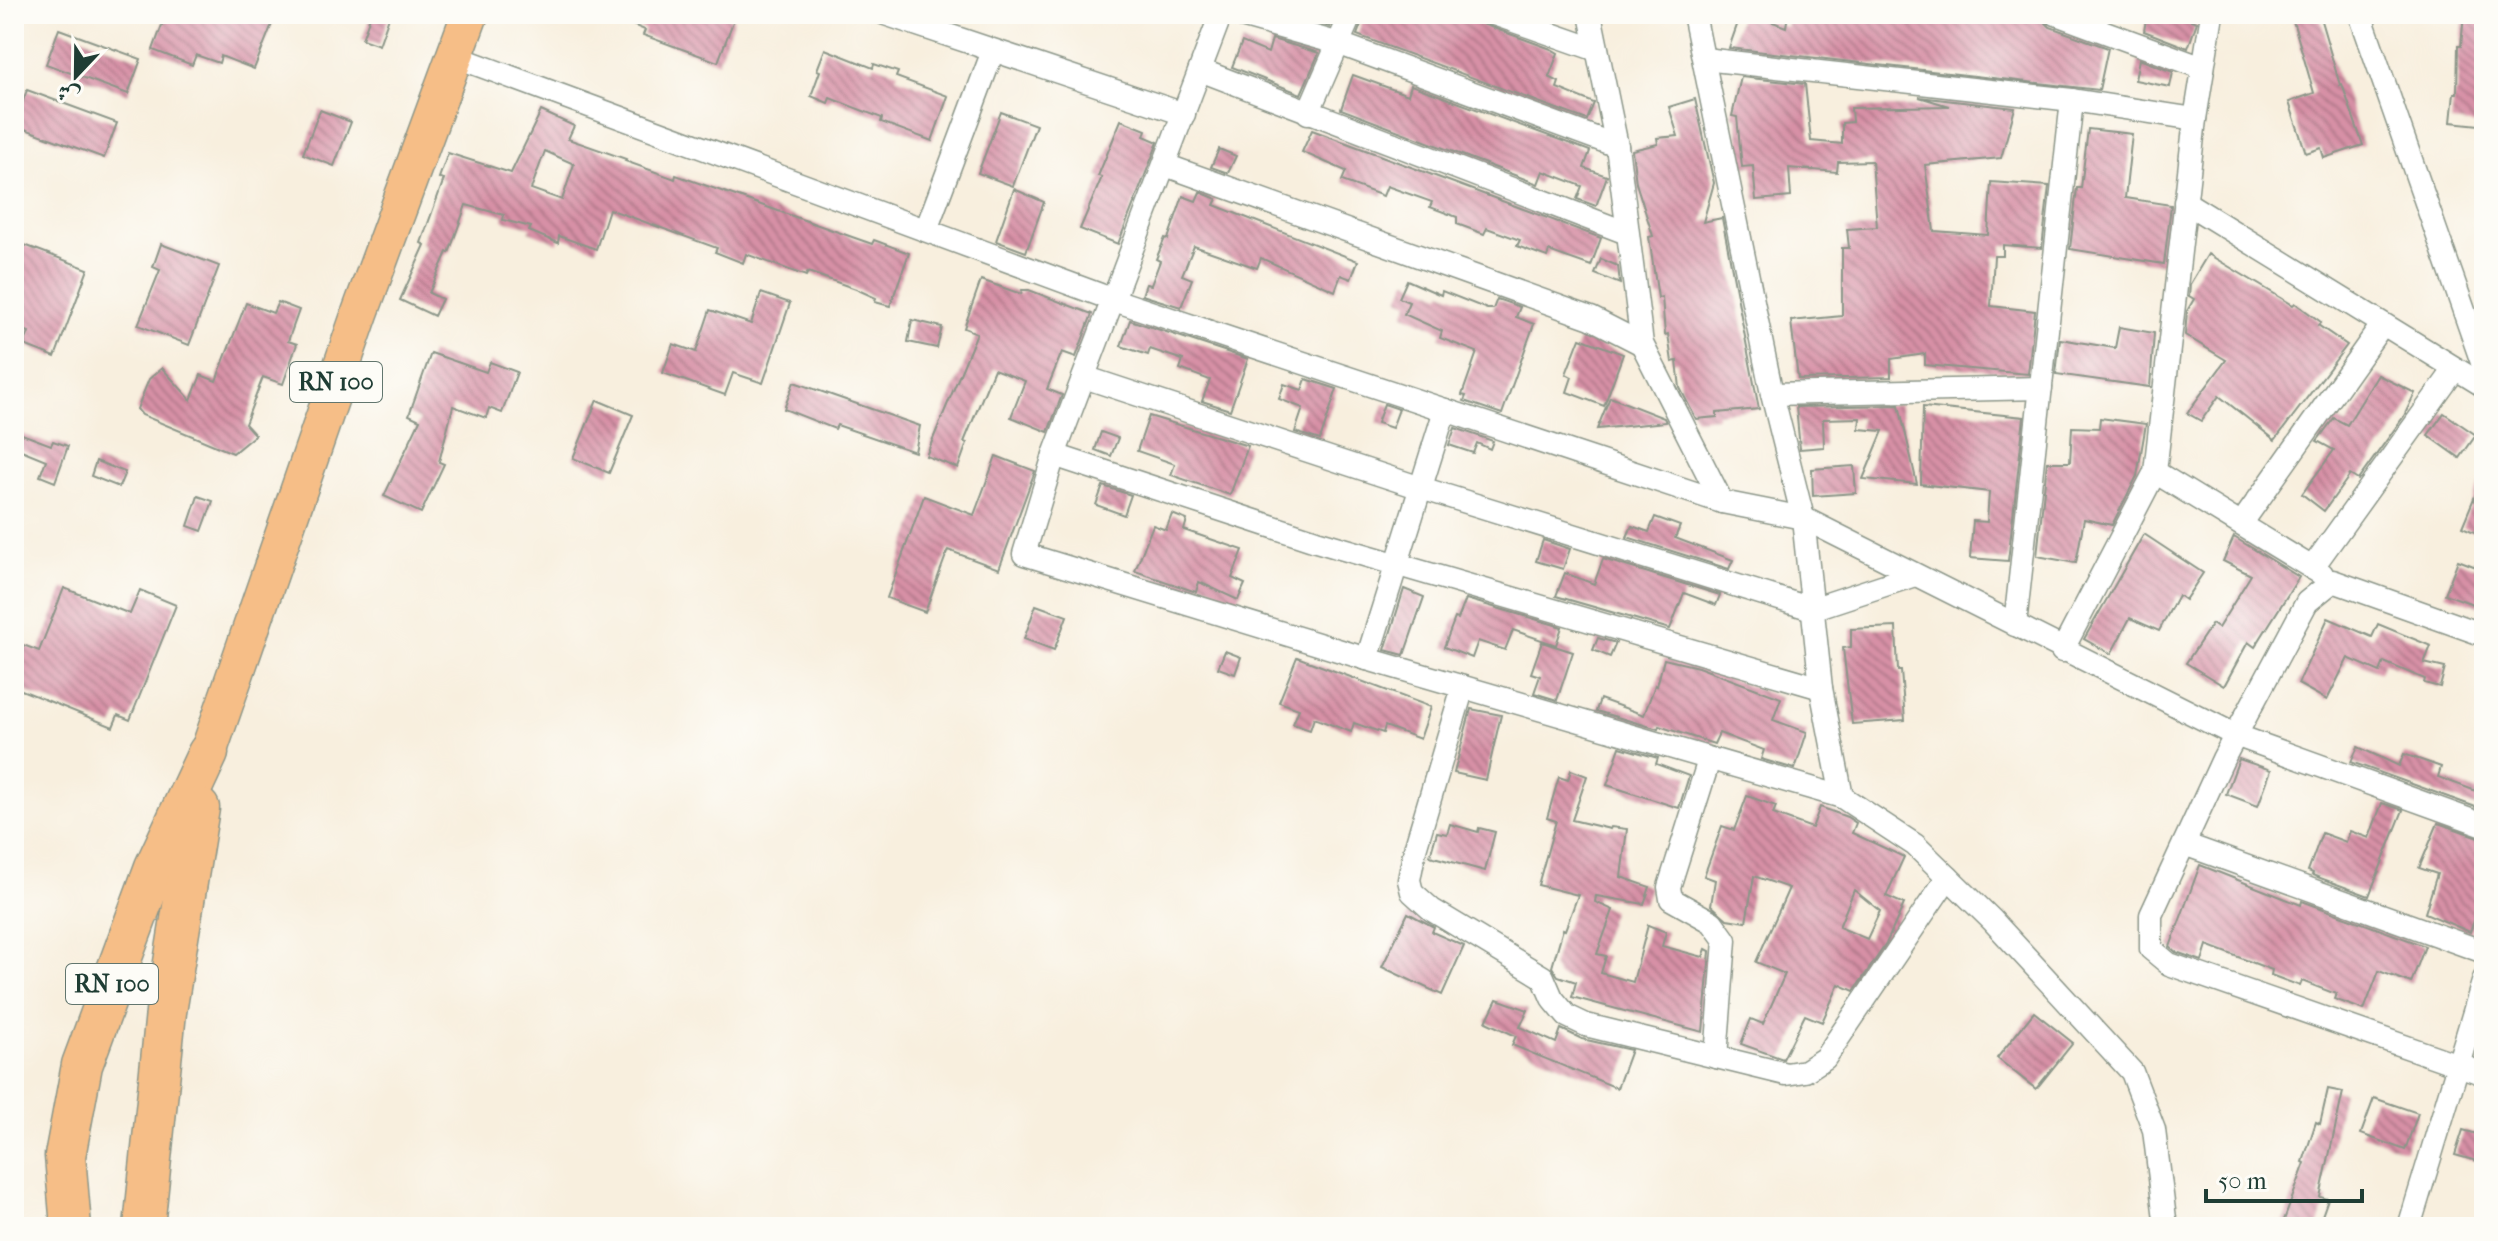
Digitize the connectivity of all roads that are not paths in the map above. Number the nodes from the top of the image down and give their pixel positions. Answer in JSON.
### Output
{"nodes":[{"id":1,"x":470,"y":14,"type":"edge"},
{"id":2,"x":885,"y":14,"type":"edge"},
{"id":3,"x":1221,"y":14,"type":"edge"},
{"id":4,"x":1234,"y":14,"type":"edge"},
{"id":5,"x":1351,"y":14,"type":"edge"},
{"id":6,"x":1494,"y":14,"type":"edge"},
{"id":7,"x":1590,"y":14,"type":"edge"},
{"id":8,"x":1694,"y":14,"type":"edge"},
{"id":9,"x":2056,"y":14,"type":"edge"},
{"id":10,"x":2212,"y":14,"type":"edge"},
{"id":11,"x":2360,"y":14,"type":"edge"},
{"id":12,"x":1340,"y":44,"type":"junction"},
{"id":13,"x":1597,"y":50,"type":"junction"},
{"id":14,"x":993,"y":51,"type":"junction"},
{"id":15,"x":454,"y":56,"type":"junction"},
{"id":16,"x":1704,"y":59,"type":"junction"},
{"id":17,"x":2203,"y":68,"type":"junction"},
{"id":18,"x":1200,"y":70,"type":"junction"},
{"id":19,"x":2072,"y":100,"type":"junction"},
{"id":20,"x":1308,"y":113,"type":"junction"},
{"id":21,"x":1184,"y":114,"type":"junction"},
{"id":22,"x":2195,"y":119,"type":"junction"},
{"id":23,"x":1617,"y":146,"type":"junction"},
{"id":24,"x":1165,"y":165,"type":"junction"},
{"id":25,"x":2185,"y":202,"type":"junction"},
{"id":26,"x":926,"y":230,"type":"junction"},
{"id":27,"x":1627,"y":233,"type":"junction"},
{"id":28,"x":1114,"y":300,"type":"junction"},
{"id":29,"x":2382,"y":325,"type":"junction"},
{"id":30,"x":1642,"y":344,"type":"junction"},
{"id":31,"x":2484,"y":368,"type":"edge"},
{"id":32,"x":2455,"y":369,"type":"junction"},
{"id":33,"x":1084,"y":377,"type":"junction"},
{"id":34,"x":2484,"y":386,"type":"edge"},
{"id":35,"x":2041,"y":388,"type":"junction"},
{"id":36,"x":1772,"y":394,"type":"junction"},
{"id":37,"x":1445,"y":410,"type":"junction"},
{"id":38,"x":1054,"y":455,"type":"junction"},
{"id":39,"x":2155,"y":472,"type":"junction"},
{"id":40,"x":1421,"y":488,"type":"junction"},
{"id":41,"x":1722,"y":502,"type":"junction"},
{"id":42,"x":1803,"y":518,"type":"junction"},
{"id":43,"x":2241,"y":524,"type":"junction"},
{"id":44,"x":1397,"y":565,"type":"junction"},
{"id":45,"x":2312,"y":568,"type":"junction"},
{"id":46,"x":1915,"y":575,"type":"junction"},
{"id":47,"x":2333,"y":581,"type":"junction"},
{"id":48,"x":1812,"y":609,"type":"junction"},
{"id":49,"x":2015,"y":625,"type":"junction"},
{"id":50,"x":2484,"y":635,"type":"edge"},
{"id":51,"x":2062,"y":651,"type":"junction"},
{"id":52,"x":1367,"y":659,"type":"junction"},
{"id":53,"x":1463,"y":687,"type":"junction"},
{"id":54,"x":1821,"y":688,"type":"junction"},
{"id":55,"x":2235,"y":735,"type":"junction"},
{"id":56,"x":208,"y":753,"type":"junction"},
{"id":57,"x":1709,"y":760,"type":"junction"},
{"id":58,"x":1842,"y":797,"type":"junction"},
{"id":59,"x":2484,"y":825,"type":"edge"},
{"id":60,"x":2184,"y":844,"type":"junction"},
{"id":61,"x":1948,"y":877,"type":"junction"},
{"id":62,"x":2484,"y":952,"type":"edge"},
{"id":63,"x":2484,"y":979,"type":"edge"},
{"id":64,"x":1716,"y":1057,"type":"junction"},
{"id":65,"x":2457,"y":1064,"type":"junction"},
{"id":66,"x":2484,"y":1074,"type":"edge"},
{"id":67,"x":71,"y":1227,"type":"edge"},
{"id":68,"x":144,"y":1227,"type":"edge"},
{"id":69,"x":2166,"y":1227,"type":"edge"},
{"id":70,"x":2409,"y":1227,"type":"edge"}],
"edges":[{"from":1,"to":15,"type":"main road","number":"RN 100"},
{"from":2,"to":14,"type":"street"},
{"from":3,"to":18,"type":"street"},
{"from":4,"to":12,"type":"street"},
{"from":5,"to":12,"type":"street"},
{"from":6,"to":13,"type":"street"},
{"from":7,"to":13,"type":"street"},
{"from":8,"to":16,"type":"street"},
{"from":9,"to":17,"type":"street"},
{"from":10,"to":17,"type":"street"},
{"from":11,"to":31,"type":"street"},
{"from":12,"to":20,"type":"street"},
{"from":12,"to":23,"type":"street"},
{"from":13,"to":23,"type":"street"},
{"from":14,"to":21,"type":"street"},
{"from":14,"to":26,"type":"street"},
{"from":15,"to":26,"type":"street"},
{"from":15,"to":56,"type":"main road","number":"RN 100"},
{"from":16,"to":19,"type":"street"},
{"from":16,"to":36,"type":"street"},
{"from":17,"to":22,"type":"street"},
{"from":18,"to":20,"type":"street"},
{"from":18,"to":21,"type":"street"},
{"from":19,"to":22,"type":"street"},
{"from":19,"to":35,"type":"street"},
{"from":20,"to":27,"type":"street"},
{"from":21,"to":24,"type":"street"},
{"from":22,"to":25,"type":"street"},
{"from":23,"to":27,"type":"street"},
{"from":24,"to":28,"type":"street"},
{"from":24,"to":30,"type":"street"},
{"from":25,"to":29,"type":"street"},
{"from":25,"to":39,"type":"street"},
{"from":26,"to":28,"type":"street"},
{"from":27,"to":30,"type":"street"},
{"from":28,"to":33,"type":"street"},
{"from":28,"to":37,"type":"street"},
{"from":29,"to":32,"type":"street"},
{"from":29,"to":43,"type":"street"},
{"from":30,"to":41,"type":"street"},
{"from":32,"to":34,"type":"street"},
{"from":32,"to":45,"type":"street"},
{"from":33,"to":38,"type":"street"},
{"from":33,"to":40,"type":"street"},
{"from":35,"to":36,"type":"street"},
{"from":35,"to":49,"type":"street"},
{"from":36,"to":42,"type":"street"},
{"from":37,"to":40,"type":"street"},
{"from":37,"to":41,"type":"street"},
{"from":38,"to":44,"type":"street"},
{"from":38,"to":52,"type":"street"},
{"from":39,"to":43,"type":"street"},
{"from":39,"to":51,"type":"street"},
{"from":40,"to":44,"type":"street"},
{"from":40,"to":48,"type":"street"},
{"from":41,"to":42,"type":"street"},
{"from":42,"to":46,"type":"street"},
{"from":42,"to":48,"type":"street"},
{"from":43,"to":45,"type":"street"},
{"from":44,"to":52,"type":"street"},
{"from":44,"to":54,"type":"street"},
{"from":45,"to":47,"type":"street"},
{"from":46,"to":48,"type":"street"},
{"from":46,"to":49,"type":"street"},
{"from":47,"to":50,"type":"street"},
{"from":47,"to":55,"type":"street"},
{"from":48,"to":54,"type":"street"},
{"from":49,"to":51,"type":"street"},
{"from":51,"to":55,"type":"street"},
{"from":52,"to":53,"type":"street"},
{"from":53,"to":57,"type":"street"},
{"from":53,"to":64,"type":"street"},
{"from":54,"to":58,"type":"street"},
{"from":55,"to":59,"type":"street"},
{"from":55,"to":60,"type":"street"},
{"from":56,"to":67,"type":"highway","number":"RN 100"},
{"from":56,"to":68,"type":"highway","number":"RN 100"},
{"from":57,"to":58,"type":"street"},
{"from":57,"to":64,"type":"street"},
{"from":58,"to":61,"type":"street"},
{"from":60,"to":62,"type":"street"},
{"from":60,"to":65,"type":"street"},
{"from":61,"to":64,"type":"street"},
{"from":61,"to":69,"type":"street"},
{"from":63,"to":65,"type":"street"},
{"from":65,"to":66,"type":"street"},
{"from":65,"to":70,"type":"street"}]}
